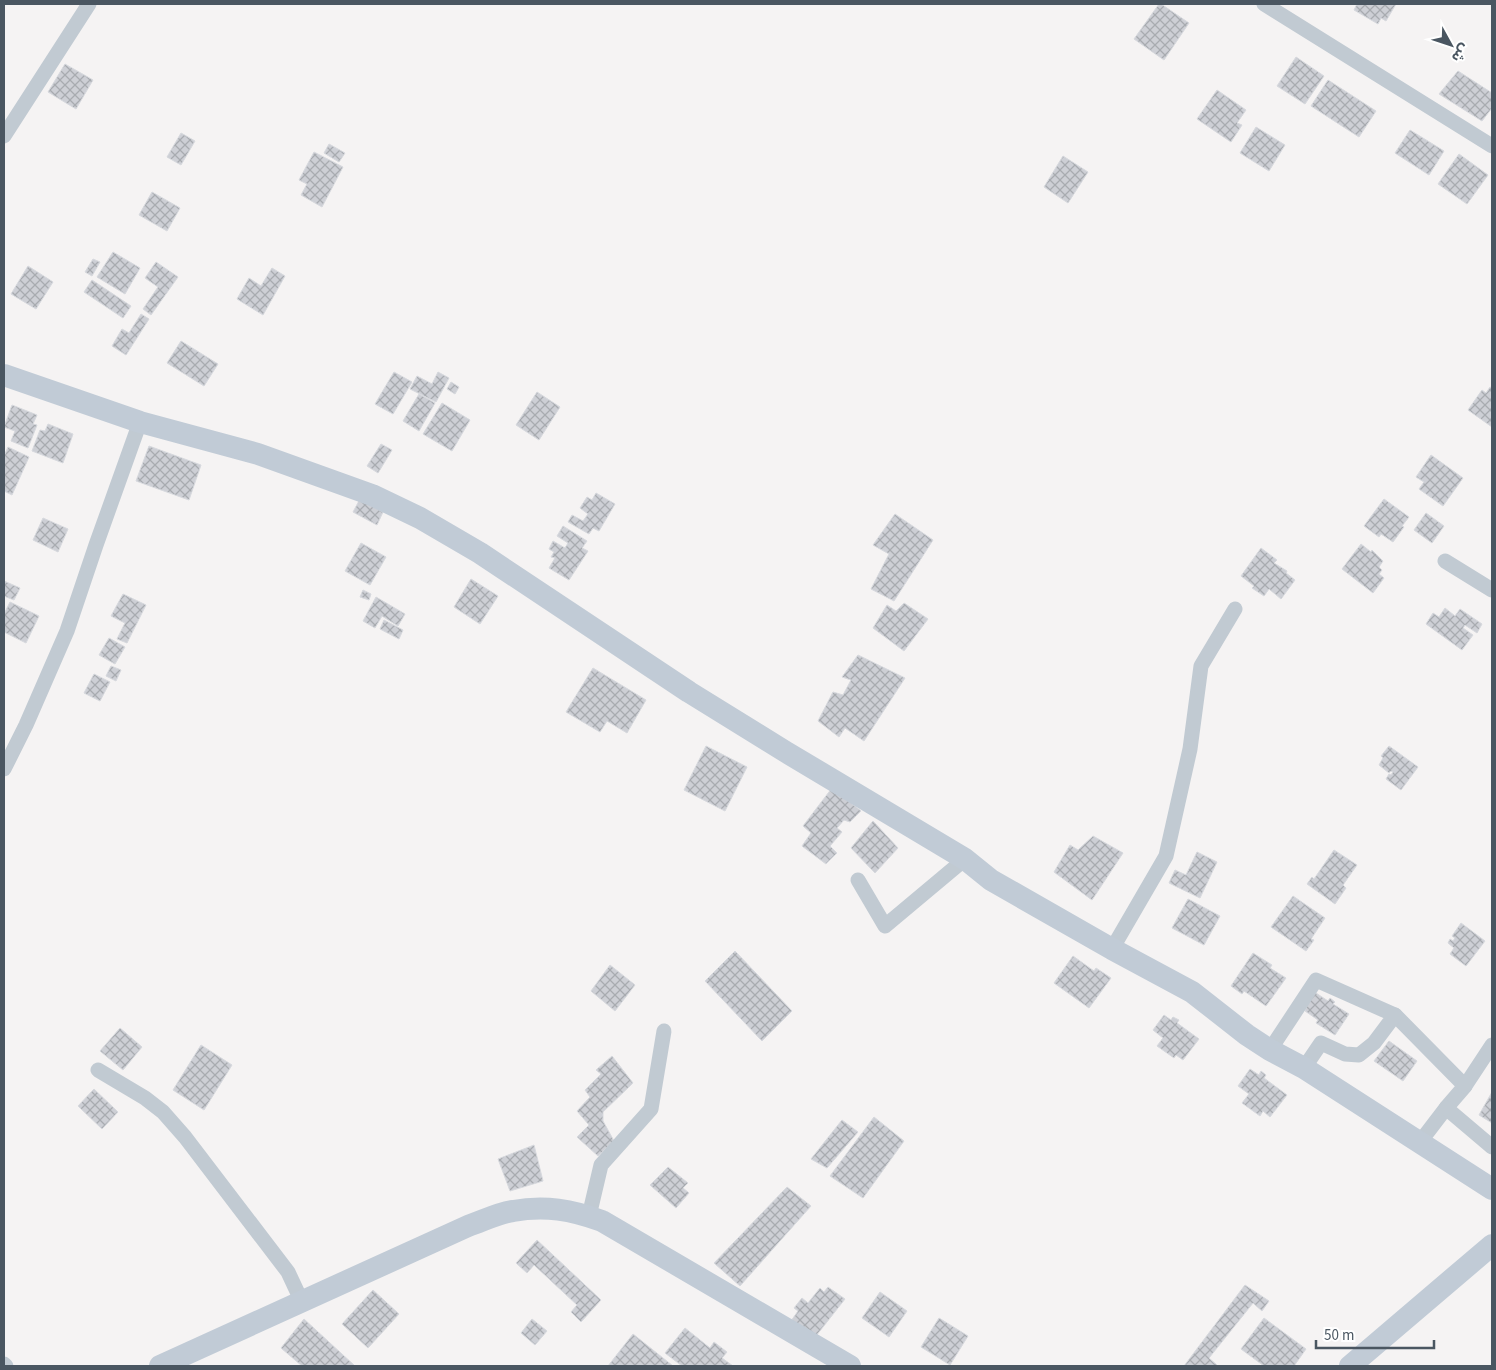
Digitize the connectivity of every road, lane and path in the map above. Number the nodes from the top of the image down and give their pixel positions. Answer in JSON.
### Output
{"nodes":[{"id":1,"x":89,"y":4,"type":"edge"},
{"id":2,"x":1264,"y":4,"type":"edge"},
{"id":3,"x":4,"y":136,"type":"edge"},
{"id":4,"x":1492,"y":146,"type":"edge"},
{"id":5,"x":4,"y":374,"type":"edge"},
{"id":6,"x":140,"y":422,"type":"junction"},
{"id":7,"x":1445,"y":561,"type":"dead end"},
{"id":8,"x":1492,"y":590,"type":"edge"},
{"id":9,"x":1235,"y":609,"type":"dead end"},
{"id":10,"x":4,"y":769,"type":"edge"},
{"id":11,"x":965,"y":859,"type":"junction"},
{"id":12,"x":858,"y":880,"type":"dead end"},
{"id":13,"x":1112,"y":949,"type":"junction"},
{"id":14,"x":1395,"y":1015,"type":"junction"},
{"id":15,"x":664,"y":1031,"type":"dead end"},
{"id":16,"x":1492,"y":1046,"type":"edge"},
{"id":17,"x":1270,"y":1050,"type":"junction"},
{"id":18,"x":1304,"y":1068,"type":"junction"},
{"id":19,"x":98,"y":1070,"type":"dead end"},
{"id":20,"x":1465,"y":1086,"type":"junction"},
{"id":21,"x":1446,"y":1108,"type":"junction"},
{"id":22,"x":1420,"y":1142,"type":"junction"},
{"id":23,"x":1492,"y":1147,"type":"edge"},
{"id":24,"x":1492,"y":1189,"type":"edge"},
{"id":25,"x":589,"y":1216,"type":"junction"},
{"id":26,"x":1492,"y":1245,"type":"edge"},
{"id":27,"x":302,"y":1302,"type":"junction"},
{"id":28,"x":160,"y":1366,"type":"edge"},
{"id":29,"x":850,"y":1366,"type":"edge"},
{"id":30,"x":1350,"y":1366,"type":"edge"}],
"edges":[{"from":1,"to":3,"type":"street"},
{"from":2,"to":4,"type":"street"},
{"from":5,"to":6,"type":"street"},
{"from":6,"to":10,"type":"street"},
{"from":6,"to":11,"type":"street"},
{"from":7,"to":8,"type":"street"},
{"from":9,"to":13,"type":"street"},
{"from":11,"to":12,"type":"street"},
{"from":11,"to":13,"type":"street"},
{"from":13,"to":17,"type":"street"},
{"from":14,"to":17,"type":"street"},
{"from":14,"to":18,"type":"street"},
{"from":14,"to":20,"type":"street"},
{"from":15,"to":25,"type":"street"},
{"from":16,"to":20,"type":"street"},
{"from":17,"to":18,"type":"street"},
{"from":18,"to":22,"type":"street"},
{"from":19,"to":27,"type":"street"},
{"from":20,"to":21,"type":"street"},
{"from":21,"to":22,"type":"street"},
{"from":21,"to":23,"type":"street"},
{"from":22,"to":24,"type":"street"},
{"from":25,"to":27,"type":"street"},
{"from":25,"to":29,"type":"street"},
{"from":26,"to":30,"type":"street"},
{"from":27,"to":28,"type":"street"}]}
